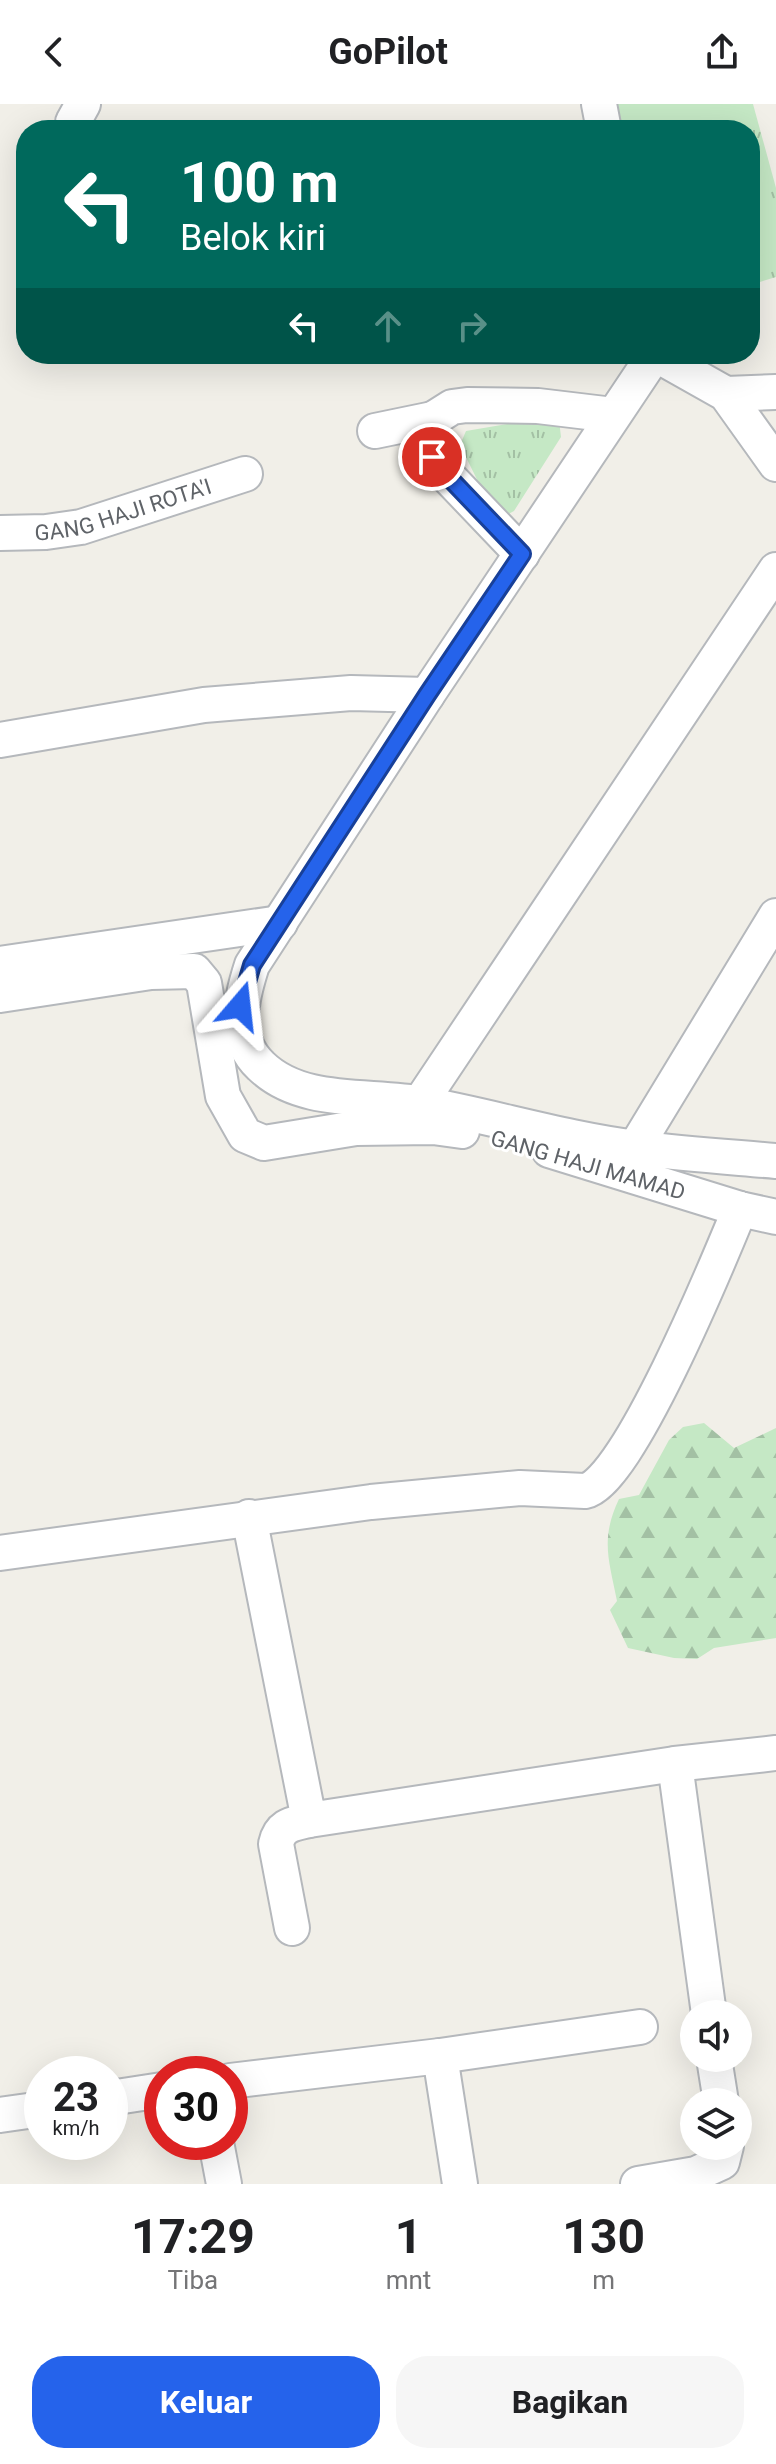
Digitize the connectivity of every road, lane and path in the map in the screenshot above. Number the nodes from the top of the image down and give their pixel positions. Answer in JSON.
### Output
{"nodes":[{"id":1,"x":648,"y":364,"type":"edge"},
{"id":2,"x":673,"y":364,"type":"edge"},
{"id":3,"x":776,"y":392,"type":"edge"},
{"id":4,"x":726,"y":394,"type":"junction"},
{"id":5,"x":613,"y":415,"type":"junction"},
{"id":6,"x":433,"y":419,"type":"junction"},
{"id":7,"x":375,"y":431,"type":"dead end"},
{"id":8,"x":776,"y":464,"type":"edge"},
{"id":9,"x":245,"y":474,"type":"dead end"},
{"id":10,"x":0,"y":533,"type":"edge"},
{"id":11,"x":522,"y":554,"type":"junction"},
{"id":12,"x":776,"y":570,"type":"edge"},
{"id":13,"x":427,"y":695,"type":"junction"},
{"id":14,"x":0,"y":740,"type":"edge"},
{"id":15,"x":776,"y":916,"type":"edge"},
{"id":16,"x":280,"y":923,"type":"junction"},
{"id":17,"x":0,"y":964,"type":"edge"},
{"id":18,"x":0,"y":995,"type":"edge"},
{"id":19,"x":420,"y":1103,"type":"junction"},
{"id":20,"x":635,"y":1148,"type":"junction"},
{"id":21,"x":776,"y":1161,"type":"edge"},
{"id":22,"x":740,"y":1209,"type":"junction"},
{"id":23,"x":776,"y":1217,"type":"edge"},
{"id":24,"x":249,"y":1517,"type":"junction"},
{"id":25,"x":0,"y":1553,"type":"edge"},
{"id":26,"x":776,"y":1753,"type":"edge"},
{"id":27,"x":675,"y":1764,"type":"junction"},
{"id":28,"x":309,"y":1820,"type":"junction"},
{"id":29,"x":292,"y":1928,"type":"dead end"},
{"id":30,"x":707,"y":2000,"type":"edge"},
{"id":31,"x":640,"y":2027,"type":"dead end"},
{"id":32,"x":440,"y":2056,"type":"junction"},
{"id":33,"x":248,"y":2079,"type":"edge"},
{"id":34,"x":24,"y":2112,"type":"edge"},
{"id":35,"x":0,"y":2115,"type":"edge"},
{"id":36,"x":219,"y":2160,"type":"edge"},
{"id":37,"x":722,"y":2160,"type":"edge"},
{"id":38,"x":224,"y":2184,"type":"edge"},
{"id":39,"x":460,"y":2184,"type":"edge"},
{"id":40,"x":638,"y":2184,"type":"edge"}],
"edges":[{"from":1,"to":5,"type":"street"},
{"from":2,"to":4,"type":"street"},
{"from":3,"to":4,"type":"street"},
{"from":4,"to":8,"type":"street"},
{"from":5,"to":6,"type":"street"},
{"from":5,"to":11,"type":"street"},
{"from":6,"to":7,"type":"street"},
{"from":6,"to":11,"type":"street"},
{"from":9,"to":10,"type":"street","name":"GANG HAJI ROTA'I"},
{"from":11,"to":13,"type":"street"},
{"from":12,"to":19,"type":"street"},
{"from":13,"to":14,"type":"street"},
{"from":13,"to":16,"type":"street"},
{"from":15,"to":20,"type":"street"},
{"from":16,"to":17,"type":"street"},
{"from":16,"to":19,"type":"street"},
{"from":18,"to":22,"type":"street","name":"GANG HAJI MAMAD"},
{"from":19,"to":20,"type":"street"},
{"from":20,"to":21,"type":"street"},
{"from":22,"to":23,"type":"street","name":"GANG HAJI MAMAD"},
{"from":22,"to":24,"type":"street"},
{"from":24,"to":25,"type":"street"},
{"from":24,"to":28,"type":"street"},
{"from":26,"to":27,"type":"street"},
{"from":27,"to":28,"type":"street"},
{"from":27,"to":30,"type":"street"},
{"from":28,"to":29,"type":"street"},
{"from":31,"to":32,"type":"street"},
{"from":32,"to":33,"type":"street"},
{"from":32,"to":39,"type":"street"},
{"from":34,"to":35,"type":"street"},
{"from":36,"to":38,"type":"street"},
{"from":37,"to":40,"type":"street"}]}
